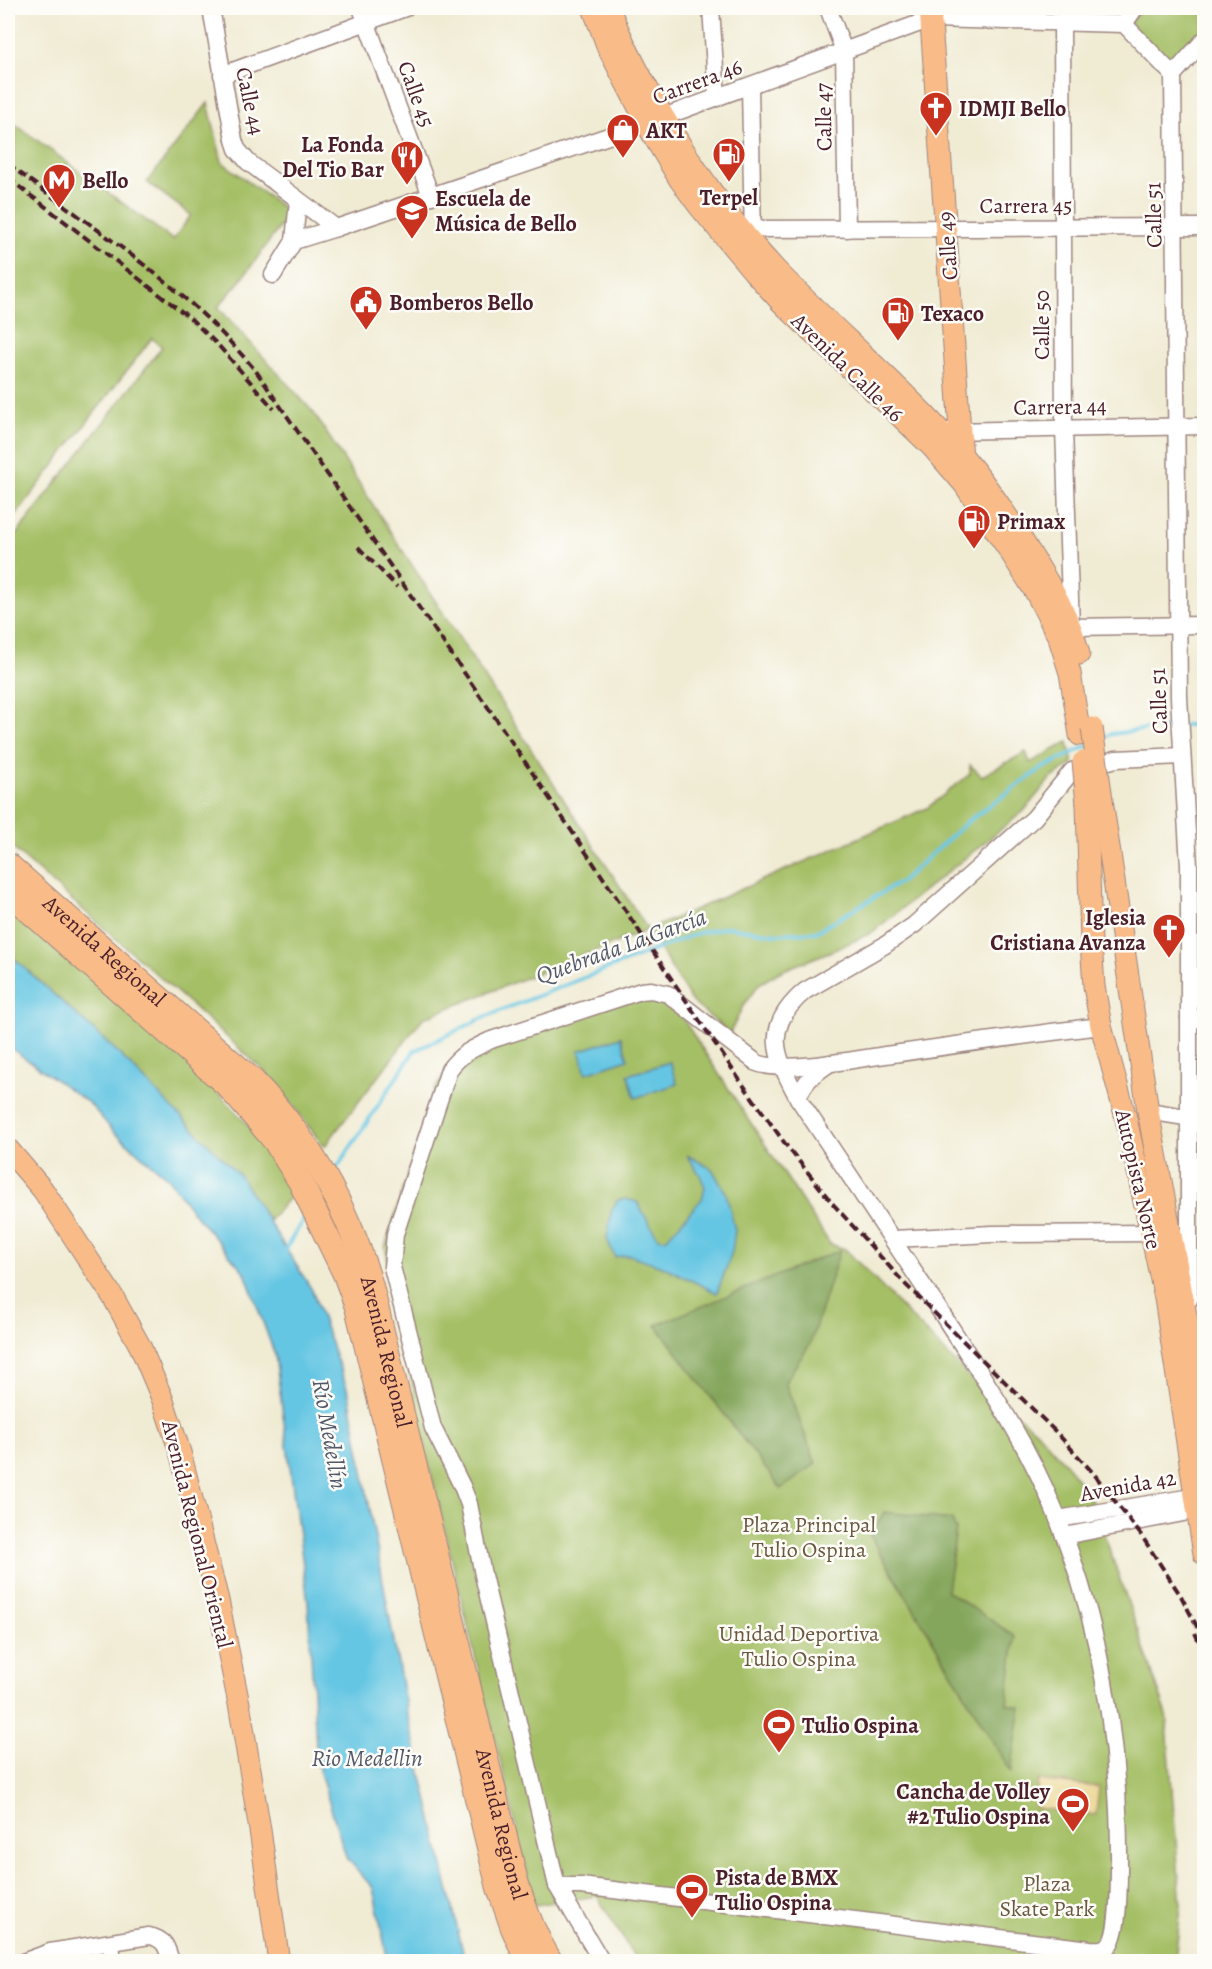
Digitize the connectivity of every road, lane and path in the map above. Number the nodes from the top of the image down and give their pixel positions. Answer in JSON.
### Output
{"nodes":[{"id":1,"x":211,"y":8,"type":"edge"},
{"id":2,"x":405,"y":8,"type":"edge"},
{"id":3,"x":592,"y":8,"type":"edge"},
{"id":4,"x":609,"y":8,"type":"edge"},
{"id":5,"x":711,"y":8,"type":"edge"},
{"id":6,"x":828,"y":8,"type":"edge"},
{"id":7,"x":1135,"y":8,"type":"edge"},
{"id":8,"x":931,"y":13,"type":"edge"},
{"id":9,"x":364,"y":15,"type":"edge"},
{"id":10,"x":1040,"y":15,"type":"edge"},
{"id":11,"x":1066,"y":18,"type":"edge"},
{"id":12,"x":1124,"y":24,"type":"junction"},
{"id":13,"x":1204,"y":40,"type":"edge"},
{"id":14,"x":844,"y":51,"type":"junction"},
{"id":15,"x":222,"y":75,"type":"junction"},
{"id":16,"x":1173,"y":75,"type":"junction"},
{"id":17,"x":750,"y":86,"type":"junction"},
{"id":18,"x":717,"y":98,"type":"junction"},
{"id":19,"x":656,"y":120,"type":"junction"},
{"id":20,"x":431,"y":196,"type":"junction"},
{"id":21,"x":298,"y":200,"type":"junction"},
{"id":22,"x":1064,"y":227,"type":"junction"},
{"id":23,"x":1175,"y":227,"type":"junction"},
{"id":24,"x":1204,"y":227,"type":"edge"},
{"id":25,"x":336,"y":228,"type":"junction"},
{"id":26,"x":946,"y":228,"type":"junction"},
{"id":27,"x":847,"y":229,"type":"junction"},
{"id":28,"x":749,"y":234,"type":"junction"},
{"id":29,"x":294,"y":241,"type":"junction"},
{"id":30,"x":273,"y":275,"type":"dead end"},
{"id":31,"x":1177,"y":426,"type":"junction"},
{"id":32,"x":1204,"y":426,"type":"edge"},
{"id":33,"x":1064,"y":429,"type":"junction"},
{"id":34,"x":950,"y":431,"type":"junction"},
{"id":35,"x":917,"y":432,"type":"junction"},
{"id":36,"x":962,"y":454,"type":"junction"},
{"id":37,"x":964,"y":484,"type":"junction"},
{"id":38,"x":1179,"y":625,"type":"junction"},
{"id":39,"x":1204,"y":625,"type":"edge"},
{"id":40,"x":1071,"y":627,"type":"junction"},
{"id":41,"x":1086,"y":731,"type":"junction"},
{"id":42,"x":1182,"y":756,"type":"junction"},
{"id":43,"x":1095,"y":802,"type":"junction"},
{"id":44,"x":1197,"y":862,"type":"edge"},
{"id":45,"x":8,"y":866,"type":"edge"},
{"id":46,"x":8,"y":891,"type":"edge"},
{"id":47,"x":1197,"y":1019,"type":"edge"},
{"id":48,"x":1101,"y":1026,"type":"junction"},
{"id":49,"x":831,"y":1063,"type":"junction"},
{"id":50,"x":783,"y":1067,"type":"junction"},
{"id":51,"x":798,"y":1098,"type":"junction"},
{"id":52,"x":1148,"y":1111,"type":"junction"},
{"id":53,"x":1197,"y":1119,"type":"edge"},
{"id":54,"x":8,"y":1149,"type":"edge"},
{"id":55,"x":1151,"y":1233,"type":"junction"},
{"id":56,"x":893,"y":1239,"type":"junction"},
{"id":57,"x":1188,"y":1326,"type":"junction"},
{"id":58,"x":1204,"y":1437,"type":"edge"},
{"id":59,"x":1201,"y":1503,"type":"edge"},
{"id":60,"x":1058,"y":1519,"type":"junction"},
{"id":61,"x":1064,"y":1536,"type":"junction"},
{"id":62,"x":1204,"y":1554,"type":"edge"},
{"id":63,"x":557,"y":1886,"type":"junction"},
{"id":64,"x":513,"y":1928,"type":"junction"},
{"id":65,"x":111,"y":1943,"type":"junction"},
{"id":66,"x":50,"y":1957,"type":"edge"},
{"id":67,"x":23,"y":1962,"type":"edge"},
{"id":68,"x":113,"y":1962,"type":"edge"},
{"id":69,"x":171,"y":1962,"type":"edge"},
{"id":70,"x":279,"y":1962,"type":"edge"},
{"id":71,"x":521,"y":1962,"type":"edge"},
{"id":72,"x":528,"y":1962,"type":"edge"},
{"id":73,"x":551,"y":1962,"type":"edge"},
{"id":74,"x":602,"y":1962,"type":"edge"}],
"edges":[{"from":1,"to":15,"type":"street","name":"Calle 44"},
{"from":2,"to":9,"type":"street"},
{"from":3,"to":19,"type":"main road","name":"Avenida Calle 46"},
{"from":4,"to":19,"type":"main road","name":"Avenida Calle 46"},
{"from":5,"to":18,"type":"street"},
{"from":6,"to":14,"type":"street","name":"Calle 47"},
{"from":7,"to":12,"type":"street"},
{"from":8,"to":10,"type":"street","name":"Carrera 46"},
{"from":8,"to":14,"type":"street","name":"Carrera 46"},
{"from":8,"to":26,"type":"main road","name":"Calle 49"},
{"from":9,"to":15,"type":"street"},
{"from":9,"to":20,"type":"street","name":"Calle 45"},
{"from":10,"to":11,"type":"street","name":"Carrera 46"},
{"from":11,"to":12,"type":"street","name":"Carrera 46"},
{"from":11,"to":22,"type":"street","name":"Calle 50"},
{"from":12,"to":16,"type":"street"},
{"from":13,"to":16,"type":"street"},
{"from":14,"to":17,"type":"street","name":"Carrera 46"},
{"from":14,"to":27,"type":"street","name":"Calle 47"},
{"from":15,"to":21,"type":"street","name":"Calle 44"},
{"from":16,"to":23,"type":"street","name":"Calle 51"},
{"from":17,"to":18,"type":"street","name":"Carrera 46"},
{"from":17,"to":28,"type":"street"},
{"from":18,"to":19,"type":"street","name":"Carrera 46"},
{"from":19,"to":20,"type":"street","name":"Carrera 46"},
{"from":19,"to":28,"type":"main road","name":"Avenida Calle 46"},
{"from":19,"to":35,"type":"main road","name":"Avenida Calle 46"},
{"from":20,"to":25,"type":"street","name":"Carrera 46"},
{"from":21,"to":25,"type":"street","name":"Calle 44"},
{"from":21,"to":29,"type":"street"},
{"from":22,"to":23,"type":"street","name":"Carrera 45"},
{"from":22,"to":26,"type":"street","name":"Carrera 45"},
{"from":22,"to":33,"type":"street","name":"Calle 50"},
{"from":23,"to":24,"type":"street","name":"Carrera 45"},
{"from":23,"to":31,"type":"street","name":"Calle 51"},
{"from":25,"to":29,"type":"street","name":"Carrera 46"},
{"from":26,"to":27,"type":"street","name":"Carrera 45"},
{"from":26,"to":34,"type":"main road","name":"Calle 49"},
{"from":27,"to":28,"type":"street","name":"Carrera 45"},
{"from":28,"to":34,"type":"main road","name":"Avenida Calle 46"},
{"from":29,"to":30,"type":"street"},
{"from":31,"to":32,"type":"street","name":"Carrera 44"},
{"from":31,"to":33,"type":"street","name":"Carrera 44"},
{"from":31,"to":38,"type":"street","name":"Calle 51"},
{"from":33,"to":34,"type":"street","name":"Carrera 44"},
{"from":33,"to":40,"type":"street","name":"Calle 50"},
{"from":34,"to":35,"type":"street","name":"Carrera 44"},
{"from":34,"to":36,"type":"main road","name":"Calle 49"},
{"from":35,"to":37,"type":"main road","name":"Avenida Calle 46"},
{"from":36,"to":37,"type":"main road","name":"Calle 49"},
{"from":36,"to":40,"type":"main road"},
{"from":37,"to":41,"type":"main road","name":"Avenida Calle 46"},
{"from":38,"to":39,"type":"street"},
{"from":38,"to":40,"type":"street"},
{"from":38,"to":42,"type":"street","name":"Calle 51"},
{"from":40,"to":41,"type":"main road"},
{"from":41,"to":43,"type":"main road","bridge":true},
{"from":42,"to":44,"type":"street","name":"Calle 51"},
{"from":42,"to":50,"type":"street"},
{"from":43,"to":48,"type":"main road","name":"Autopista Norte"},
{"from":43,"to":52,"type":"main road","name":"Autopista Norte"},
{"from":44,"to":47,"type":"street","name":"Calle 51"},
{"from":45,"to":73,"type":"highway","name":"Avenida Regional"},
{"from":46,"to":64,"type":"highway","name":"Avenida Regional"},
{"from":47,"to":53,"type":"street","name":"Calle 51"},
{"from":48,"to":49,"type":"street"},
{"from":48,"to":55,"type":"main road","name":"Autopista Norte"},
{"from":49,"to":50,"type":"street"},
{"from":49,"to":51,"type":"street"},
{"from":50,"to":51,"type":"street"},
{"from":50,"to":63,"type":"street"},
{"from":51,"to":56,"type":"street"},
{"from":52,"to":53,"type":"street"},
{"from":52,"to":57,"type":"main road","name":"Autopista Norte"},
{"from":53,"to":57,"type":"street","name":"Calle 51"},
{"from":54,"to":70,"type":"main road","name":"Avenida Regional Oriental"},
{"from":55,"to":56,"type":"street"},
{"from":55,"to":59,"type":"main road","name":"Autopista Norte"},
{"from":56,"to":60,"type":"street"},
{"from":57,"to":58,"type":"main road","name":"Autopista Norte"},
{"from":59,"to":60,"type":"street","name":"Avenida 42"},
{"from":59,"to":61,"type":"street","name":"Avenida 42"},
{"from":59,"to":62,"type":"main road","name":"Autopista Norte"},
{"from":60,"to":61,"type":"street"},
{"from":61,"to":63,"type":"street"},
{"from":63,"to":74,"type":"street"},
{"from":64,"to":71,"type":"main road"},
{"from":64,"to":72,"type":"highway","name":"Avenida Regional"},
{"from":65,"to":66,"type":"street"},
{"from":65,"to":68,"type":"street"},
{"from":65,"to":69,"type":"street"},
{"from":66,"to":67,"type":"street"}]}
